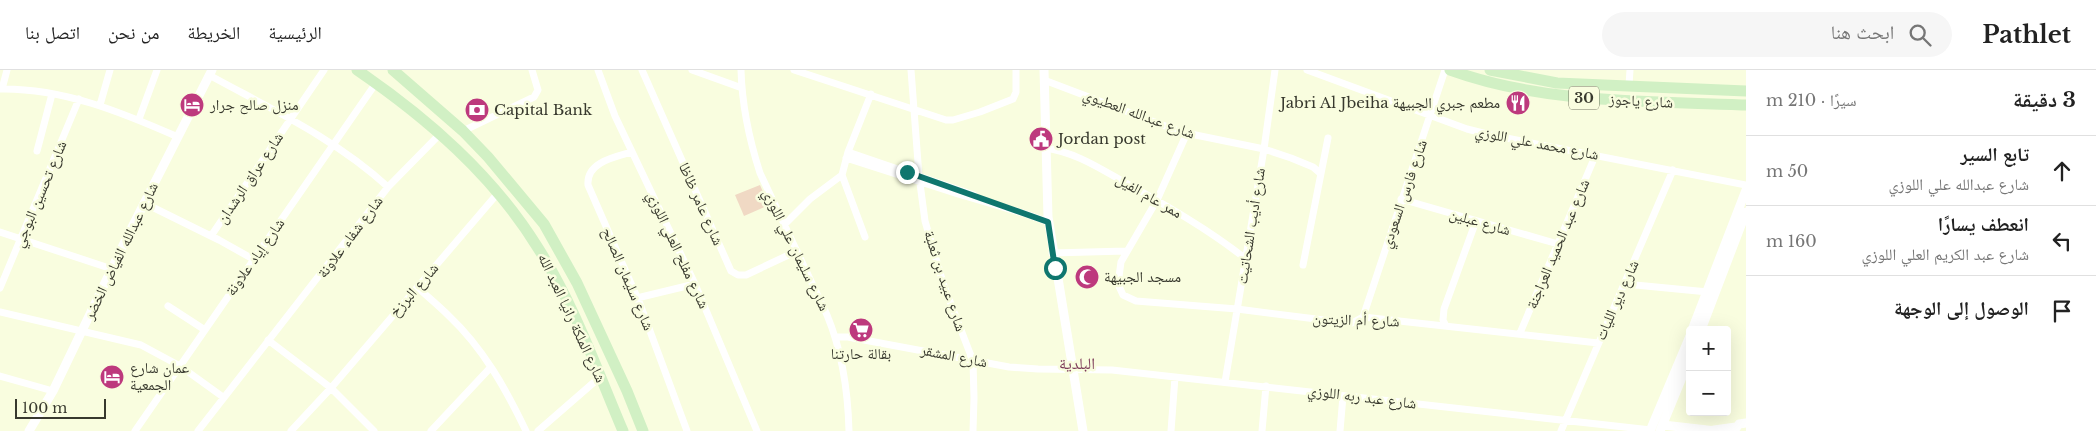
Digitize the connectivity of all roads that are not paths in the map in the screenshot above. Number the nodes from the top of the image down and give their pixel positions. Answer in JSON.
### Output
{"nodes":[{"id":1,"x":7,"y":70,"type":"edge"},
{"id":2,"x":110,"y":70,"type":"edge"},
{"id":3,"x":157,"y":70,"type":"edge"},
{"id":4,"x":324,"y":70,"type":"edge"},
{"id":5,"x":357,"y":70,"type":"edge"},
{"id":6,"x":393,"y":70,"type":"edge"},
{"id":7,"x":532,"y":70,"type":"edge"},
{"id":8,"x":598,"y":70,"type":"edge"},
{"id":9,"x":642,"y":70,"type":"edge"},
{"id":10,"x":692,"y":70,"type":"edge"},
{"id":11,"x":741,"y":70,"type":"edge"},
{"id":12,"x":794,"y":70,"type":"edge"},
{"id":13,"x":911,"y":70,"type":"edge"},
{"id":14,"x":1016,"y":70,"type":"edge"},
{"id":15,"x":1044,"y":70,"type":"edge"},
{"id":16,"x":1274,"y":70,"type":"edge"},
{"id":17,"x":1307,"y":70,"type":"edge"},
{"id":18,"x":1445,"y":70,"type":"edge"},
{"id":19,"x":1450,"y":70,"type":"edge"},
{"id":20,"x":1490,"y":70,"type":"edge"},
{"id":21,"x":1630,"y":70,"type":"edge"},
{"id":22,"x":210,"y":72,"type":"edge"},
{"id":23,"x":807,"y":72,"type":"edge"},
{"id":24,"x":1526,"y":74,"type":"edge"},
{"id":25,"x":1044,"y":80,"type":"junction"},
{"id":26,"x":376,"y":83,"type":"junction"},
{"id":27,"x":1629,"y":85,"type":"junction"},
{"id":28,"x":1746,"y":85,"type":"edge"},
{"id":29,"x":742,"y":88,"type":"junction"},
{"id":30,"x":1,"y":89,"type":"edge"},
{"id":31,"x":1732,"y":91,"type":"junction"},
{"id":32,"x":1746,"y":91,"type":"edge"},
{"id":33,"x":52,"y":94,"type":"junction"},
{"id":34,"x":872,"y":96,"type":"junction"},
{"id":35,"x":79,"y":100,"type":"junction"},
{"id":36,"x":1721,"y":104,"type":"junction"},
{"id":37,"x":100,"y":105,"type":"junction"},
{"id":38,"x":1746,"y":105,"type":"edge"},
{"id":39,"x":914,"y":110,"type":"junction"},
{"id":40,"x":1746,"y":114,"type":"edge"},
{"id":41,"x":1430,"y":116,"type":"junction"},
{"id":42,"x":291,"y":118,"type":"junction"},
{"id":43,"x":140,"y":120,"type":"junction"},
{"id":44,"x":463,"y":130,"type":"junction"},
{"id":45,"x":1187,"y":133,"type":"junction"},
{"id":46,"x":440,"y":134,"type":"junction"},
{"id":47,"x":178,"y":136,"type":"junction"},
{"id":48,"x":1328,"y":138,"type":"dead end"},
{"id":49,"x":332,"y":144,"type":"junction"},
{"id":50,"x":1045,"y":148,"type":"junction"},
{"id":51,"x":1264,"y":149,"type":"junction"},
{"id":52,"x":37,"y":151,"type":"dead end"},
{"id":53,"x":632,"y":152,"type":"junction"},
{"id":54,"x":1596,"y":154,"type":"junction"},
{"id":55,"x":847,"y":155,"type":"junction"},
{"id":56,"x":1673,"y":170,"type":"junction"},
{"id":57,"x":1320,"y":173,"type":"junction"},
{"id":58,"x":842,"y":175,"type":"junction"},
{"id":59,"x":919,"y":179,"type":"junction"},
{"id":60,"x":1746,"y":185,"type":"edge"},
{"id":61,"x":388,"y":187,"type":"junction"},
{"id":62,"x":1746,"y":190,"type":"edge"},
{"id":63,"x":498,"y":193,"type":"junction"},
{"id":64,"x":1401,"y":199,"type":"junction"},
{"id":65,"x":1157,"y":200,"type":"junction"},
{"id":66,"x":144,"y":204,"type":"junction"},
{"id":67,"x":1746,"y":212,"type":"edge"},
{"id":68,"x":1476,"y":221,"type":"junction"},
{"id":69,"x":1048,"y":222,"type":"junction"},
{"id":70,"x":784,"y":225,"type":"junction"},
{"id":71,"x":0,"y":232,"type":"edge"},
{"id":72,"x":211,"y":236,"type":"junction"},
{"id":73,"x":865,"y":237,"type":"dead end"},
{"id":74,"x":21,"y":239,"type":"junction"},
{"id":75,"x":1558,"y":244,"type":"junction"},
{"id":76,"x":798,"y":251,"type":"junction"},
{"id":77,"x":1126,"y":251,"type":"junction"},
{"id":78,"x":1052,"y":253,"type":"junction"},
{"id":79,"x":253,"y":259,"type":"junction"},
{"id":80,"x":1246,"y":259,"type":"junction"},
{"id":81,"x":1303,"y":265,"type":"dead end"},
{"id":82,"x":112,"y":269,"type":"junction"},
{"id":83,"x":696,"y":284,"type":"junction"},
{"id":84,"x":1624,"y":284,"type":"junction"},
{"id":85,"x":417,"y":287,"type":"junction"},
{"id":86,"x":0,"y":288,"type":"edge"},
{"id":87,"x":1708,"y":292,"type":"junction"},
{"id":88,"x":637,"y":298,"type":"junction"},
{"id":89,"x":168,"y":306,"type":"dead end"},
{"id":90,"x":1238,"y":309,"type":"junction"},
{"id":91,"x":0,"y":312,"type":"edge"},
{"id":92,"x":1362,"y":318,"type":"junction"},
{"id":93,"x":1446,"y":326,"type":"junction"},
{"id":94,"x":1694,"y":326,"type":"edge"},
{"id":95,"x":1703,"y":326,"type":"edge"},
{"id":96,"x":82,"y":330,"type":"junction"},
{"id":97,"x":205,"y":330,"type":"junction"},
{"id":98,"x":1520,"y":333,"type":"junction"},
{"id":99,"x":836,"y":337,"type":"junction"},
{"id":100,"x":268,"y":340,"type":"junction"},
{"id":101,"x":1598,"y":343,"type":"junction"},
{"id":102,"x":1686,"y":347,"type":"edge"},
{"id":103,"x":973,"y":361,"type":"junction"},
{"id":104,"x":180,"y":366,"type":"junction"},
{"id":105,"x":1686,"y":366,"type":"edge"},
{"id":106,"x":491,"y":367,"type":"junction"},
{"id":107,"x":1072,"y":369,"type":"junction"},
{"id":108,"x":0,"y":376,"type":"edge"},
{"id":109,"x":600,"y":377,"type":"junction"},
{"id":110,"x":1175,"y":377,"type":"junction"},
{"id":111,"x":1225,"y":382,"type":"junction"},
{"id":112,"x":1266,"y":386,"type":"junction"},
{"id":113,"x":331,"y":388,"type":"junction"},
{"id":114,"x":54,"y":391,"type":"junction"},
{"id":115,"x":1343,"y":396,"type":"junction"},
{"id":116,"x":223,"y":397,"type":"junction"},
{"id":117,"x":1746,"y":416,"type":"edge"},
{"id":118,"x":1567,"y":420,"type":"junction"},
{"id":119,"x":1739,"y":426,"type":"edge"},
{"id":120,"x":1656,"y":429,"type":"edge"},
{"id":121,"x":30,"y":431,"type":"edge"},
{"id":122,"x":135,"y":431,"type":"edge"},
{"id":123,"x":198,"y":431,"type":"edge"},
{"id":124,"x":291,"y":431,"type":"edge"},
{"id":125,"x":374,"y":431,"type":"edge"},
{"id":126,"x":431,"y":431,"type":"edge"},
{"id":127,"x":526,"y":431,"type":"edge"},
{"id":128,"x":538,"y":431,"type":"edge"},
{"id":129,"x":623,"y":431,"type":"edge"},
{"id":130,"x":643,"y":431,"type":"edge"},
{"id":131,"x":687,"y":431,"type":"edge"},
{"id":132,"x":757,"y":431,"type":"edge"},
{"id":133,"x":849,"y":431,"type":"edge"},
{"id":134,"x":973,"y":431,"type":"edge"},
{"id":135,"x":1083,"y":431,"type":"edge"},
{"id":136,"x":1171,"y":431,"type":"edge"},
{"id":137,"x":1262,"y":431,"type":"edge"},
{"id":138,"x":1340,"y":431,"type":"edge"},
{"id":139,"x":1561,"y":431,"type":"edge"},
{"id":140,"x":1715,"y":431,"type":"edge"}],
"edges":[{"from":1,"to":30,"type":"street"},
{"from":2,"to":37,"type":"street"},
{"from":3,"to":43,"type":"street"},
{"from":4,"to":42,"type":"street","name":"شارع عراق الرشدان"},
{"from":5,"to":26,"type":"main road","name":"شارع الملكة رانيا العبد الله"},
{"from":6,"to":44,"type":"main road","name":"شارع الملكة رانيا العبد الله"},
{"from":7,"to":44,"type":"street"},
{"from":8,"to":53,"type":"street","name":"شارع مفلح العلي اللوزي"},
{"from":9,"to":76,"type":"street","name":"شارع عامر ظاظا"},
{"from":10,"to":29,"type":"street"},
{"from":11,"to":29,"type":"street","name":"شارع سليمان علي اللوزي"},
{"from":12,"to":23,"type":"street"},
{"from":13,"to":39,"type":"street","name":"شارع عبيد بن ثعلبة"},
{"from":14,"to":39,"type":"street"},
{"from":15,"to":25,"type":"street"},
{"from":16,"to":51,"type":"street","name":"شارع أديب الشحاتيت"},
{"from":17,"to":41,"type":"street","name":"شارع محمد علي اللوزي"},
{"from":18,"to":41,"type":"street","name":"شارع فارس السعودي"},
{"from":19,"to":36,"type":"main road","name":"شارع ياجوز","number":"30"},
{"from":20,"to":24,"type":"main road","name":"شارع ياجوز","number":"30"},
{"from":21,"to":27,"type":"street"},
{"from":22,"to":42,"type":"street","name":"شارع شفاء علاونة"},
{"from":22,"to":47,"type":"street","name":"شارع عبدالله الفياض الخضر"},
{"from":23,"to":34,"type":"street"},
{"from":24,"to":27,"type":"main road","name":"شارع ياجوز","number":"30"},
{"from":25,"to":45,"type":"street","name":"شارع عبدالله العطيوي"},
{"from":25,"to":50,"type":"street"},
{"from":26,"to":46,"type":"main road","name":"شارع الملكة رانيا العبد الله"},
{"from":26,"to":49,"type":"street","name":"شارع إياد علاونة"},
{"from":27,"to":31,"type":"main road","name":"شارع ياجوز","number":"30"},
{"from":28,"to":31,"type":"main road"},
{"from":29,"to":70,"type":"street","name":"شارع سليمان علي اللوزي"},
{"from":30,"to":33,"type":"street"},
{"from":31,"to":32,"type":"main road","name":"شارع ياجوز","number":"30"},
{"from":33,"to":35,"type":"street"},
{"from":33,"to":52,"type":"street"},
{"from":34,"to":39,"type":"street"},
{"from":34,"to":55,"type":"street"},
{"from":35,"to":37,"type":"street"},
{"from":35,"to":74,"type":"street","name":"شارع تحسين البوجي"},
{"from":36,"to":38,"type":"main road","name":"شارع ياجوز","number":"30"},
{"from":36,"to":40,"type":"main road"},
{"from":37,"to":43,"type":"street"},
{"from":39,"to":59,"type":"street","name":"شارع عبيد بن ثعلبة"},
{"from":41,"to":54,"type":"street","name":"شارع محمد علي اللوزي"},
{"from":41,"to":64,"type":"street","name":"شارع فارس السعودي"},
{"from":42,"to":49,"type":"street","name":"شارع شفاء علاونة"},
{"from":42,"to":72,"type":"street","name":"شارع عراق الرشدان"},
{"from":43,"to":47,"type":"street"},
{"from":44,"to":130,"type":"main road","name":"شارع الملكة رانيا العبد الله"},
{"from":45,"to":51,"type":"street","name":"شارع عبدالله العطيوي"},
{"from":45,"to":65,"type":"street","name":"شارع أم الزيتون"},
{"from":46,"to":61,"type":"street"},
{"from":46,"to":63,"type":"main road","name":"شارع الملكة رانيا العبد الله"},
{"from":47,"to":66,"type":"street","name":"شارع عبدالله الفياض الخضر"},
{"from":48,"to":57,"type":"street"},
{"from":49,"to":61,"type":"street","name":"شارع شفاء علاونة"},
{"from":49,"to":79,"type":"street","name":"شارع إياد علاونة"},
{"from":50,"to":65,"type":"street","name":"ممر عام الفيل"},
{"from":50,"to":69,"type":"street"},
{"from":51,"to":57,"type":"street","name":"شارع عبدالله العطيوي"},
{"from":51,"to":80,"type":"street","name":"شارع أديب الشحاتيت"},
{"from":53,"to":83,"type":"street","name":"شارع مفلح العلي اللوزي"},
{"from":53,"to":88,"type":"street","name":"شارع سليمان الصالح"},
{"from":54,"to":56,"type":"street","name":"شارع محمد علي اللوزي"},
{"from":54,"to":75,"type":"street","name":"شارع عبد الحميد العراجنة"},
{"from":55,"to":58,"type":"street"},
{"from":55,"to":59,"type":"street"},
{"from":56,"to":60,"type":"street","name":"شارع محمد علي اللوزي"},
{"from":56,"to":84,"type":"street","name":"شارع دير الليات"},
{"from":57,"to":81,"type":"street"},
{"from":58,"to":70,"type":"street"},
{"from":58,"to":73,"type":"street"},
{"from":59,"to":69,"type":"street"},
{"from":59,"to":103,"type":"street","name":"شارع عبيد بن ثعلبة"},
{"from":61,"to":100,"type":"street","name":"شارع شفاء علاونة"},
{"from":62,"to":87,"type":"street"},
{"from":63,"to":85,"type":"street","name":"شارع البرزخ"},
{"from":63,"to":109,"type":"main road","name":"شارع الملكة رانيا العبد الله"},
{"from":64,"to":68,"type":"street","name":"شارع عبلين"},
{"from":64,"to":92,"type":"street","name":"شارع فارس السعودي"},
{"from":65,"to":77,"type":"street","name":"شارع أم الزيتون"},
{"from":65,"to":80,"type":"street","name":"ممر عام الفيل"},
{"from":66,"to":72,"type":"street"},
{"from":66,"to":82,"type":"street","name":"شارع عبدالله الفياض الخضر"},
{"from":67,"to":95,"type":"street"},
{"from":68,"to":75,"type":"street","name":"شارع عبلين"},
{"from":68,"to":93,"type":"street"},
{"from":69,"to":78,"type":"street"},
{"from":70,"to":76,"type":"street","name":"شارع سليمان علي اللوزي"},
{"from":71,"to":74,"type":"street"},
{"from":72,"to":79,"type":"street"},
{"from":74,"to":82,"type":"street"},
{"from":74,"to":86,"type":"street","name":"شارع تحسين البوجي"},
{"from":75,"to":98,"type":"street","name":"شارع عبد الحميد العراجنة"},
{"from":76,"to":99,"type":"street","name":"شارع سليمان علي اللوزي"},
{"from":77,"to":78,"type":"street"},
{"from":77,"to":90,"type":"street","name":"شارع أم الزيتون"},
{"from":78,"to":107,"type":"street"},
{"from":79,"to":97,"type":"street","name":"شارع إياد علاونة"},
{"from":80,"to":90,"type":"street","name":"شارع أديب الشحاتيت"},
{"from":82,"to":96,"type":"street","name":"شارع عبدالله الفياض الخضر"},
{"from":83,"to":88,"type":"street"},
{"from":83,"to":132,"type":"street","name":"شارع مفلح العلي اللوزي"},
{"from":84,"to":87,"type":"street"},
{"from":84,"to":101,"type":"street","name":"شارع دير الليات"},
{"from":85,"to":106,"type":"street"},
{"from":85,"to":113,"type":"street","name":"شارع البرزخ"},
{"from":87,"to":94,"type":"street"},
{"from":88,"to":131,"type":"street","name":"شارع سليمان الصالح"},
{"from":89,"to":97,"type":"street"},
{"from":90,"to":92,"type":"street","name":"شارع أم الزيتون"},
{"from":90,"to":111,"type":"street","name":"شارع أديب الشحاتيت"},
{"from":91,"to":96,"type":"street"},
{"from":92,"to":93,"type":"street","name":"شارع أم الزيتون"},
{"from":93,"to":98,"type":"street","name":"شارع أم الزيتون"},
{"from":96,"to":104,"type":"street"},
{"from":96,"to":114,"type":"street","name":"شارع عبدالله الفياض الخضر"},
{"from":97,"to":104,"type":"street","name":"شارع إياد علاونة"},
{"from":98,"to":101,"type":"street","name":"شارع أم الزيتون"},
{"from":99,"to":103,"type":"street","name":"شارع المشقر"},
{"from":99,"to":133,"type":"street","name":"شارع سليمان علي اللوزي"},
{"from":100,"to":113,"type":"street"},
{"from":100,"to":116,"type":"street","name":"شارع شفاء علاونة"},
{"from":101,"to":118,"type":"street","name":"شارع دير الليات"},
{"from":102,"to":120,"type":"street"},
{"from":103,"to":107,"type":"street","name":"شارع المشقر"},
{"from":103,"to":134,"type":"street","name":"شارع عبيد بن ثعلبة"},
{"from":104,"to":116,"type":"street"},
{"from":104,"to":122,"type":"street","name":"شارع إياد علاونة"},
{"from":105,"to":120,"type":"street"},
{"from":106,"to":126,"type":"street"},
{"from":106,"to":127,"type":"street"},
{"from":107,"to":110,"type":"street","name":"شارع عبد ربه اللوزي"},
{"from":107,"to":135,"type":"street"},
{"from":108,"to":114,"type":"street"},
{"from":109,"to":128,"type":"street"},
{"from":109,"to":129,"type":"main road","name":"شارع الملكة رانيا العبد الله"},
{"from":110,"to":111,"type":"street","name":"شارع عبد ربه اللوزي"},
{"from":110,"to":136,"type":"street"},
{"from":111,"to":112,"type":"street","name":"شارع عبد ربه اللوزي"},
{"from":112,"to":115,"type":"street","name":"شارع عبد ربه اللوزي"},
{"from":112,"to":137,"type":"street"},
{"from":113,"to":124,"type":"street","name":"شارع البرزخ"},
{"from":113,"to":125,"type":"street"},
{"from":114,"to":121,"type":"street","name":"شارع عبدالله الفياض الخضر"},
{"from":115,"to":118,"type":"street","name":"شارع عبد ربه اللوزي"},
{"from":115,"to":138,"type":"street"},
{"from":116,"to":123,"type":"street","name":"شارع شفاء علاونة"},
{"from":117,"to":119,"type":"street"},
{"from":118,"to":120,"type":"street","name":"شارع عبد ربه اللوزي"},
{"from":118,"to":139,"type":"street","name":"شارع دير الليات"},
{"from":119,"to":140,"type":"street"},
{"from":120,"to":140,"type":"street"}]}
